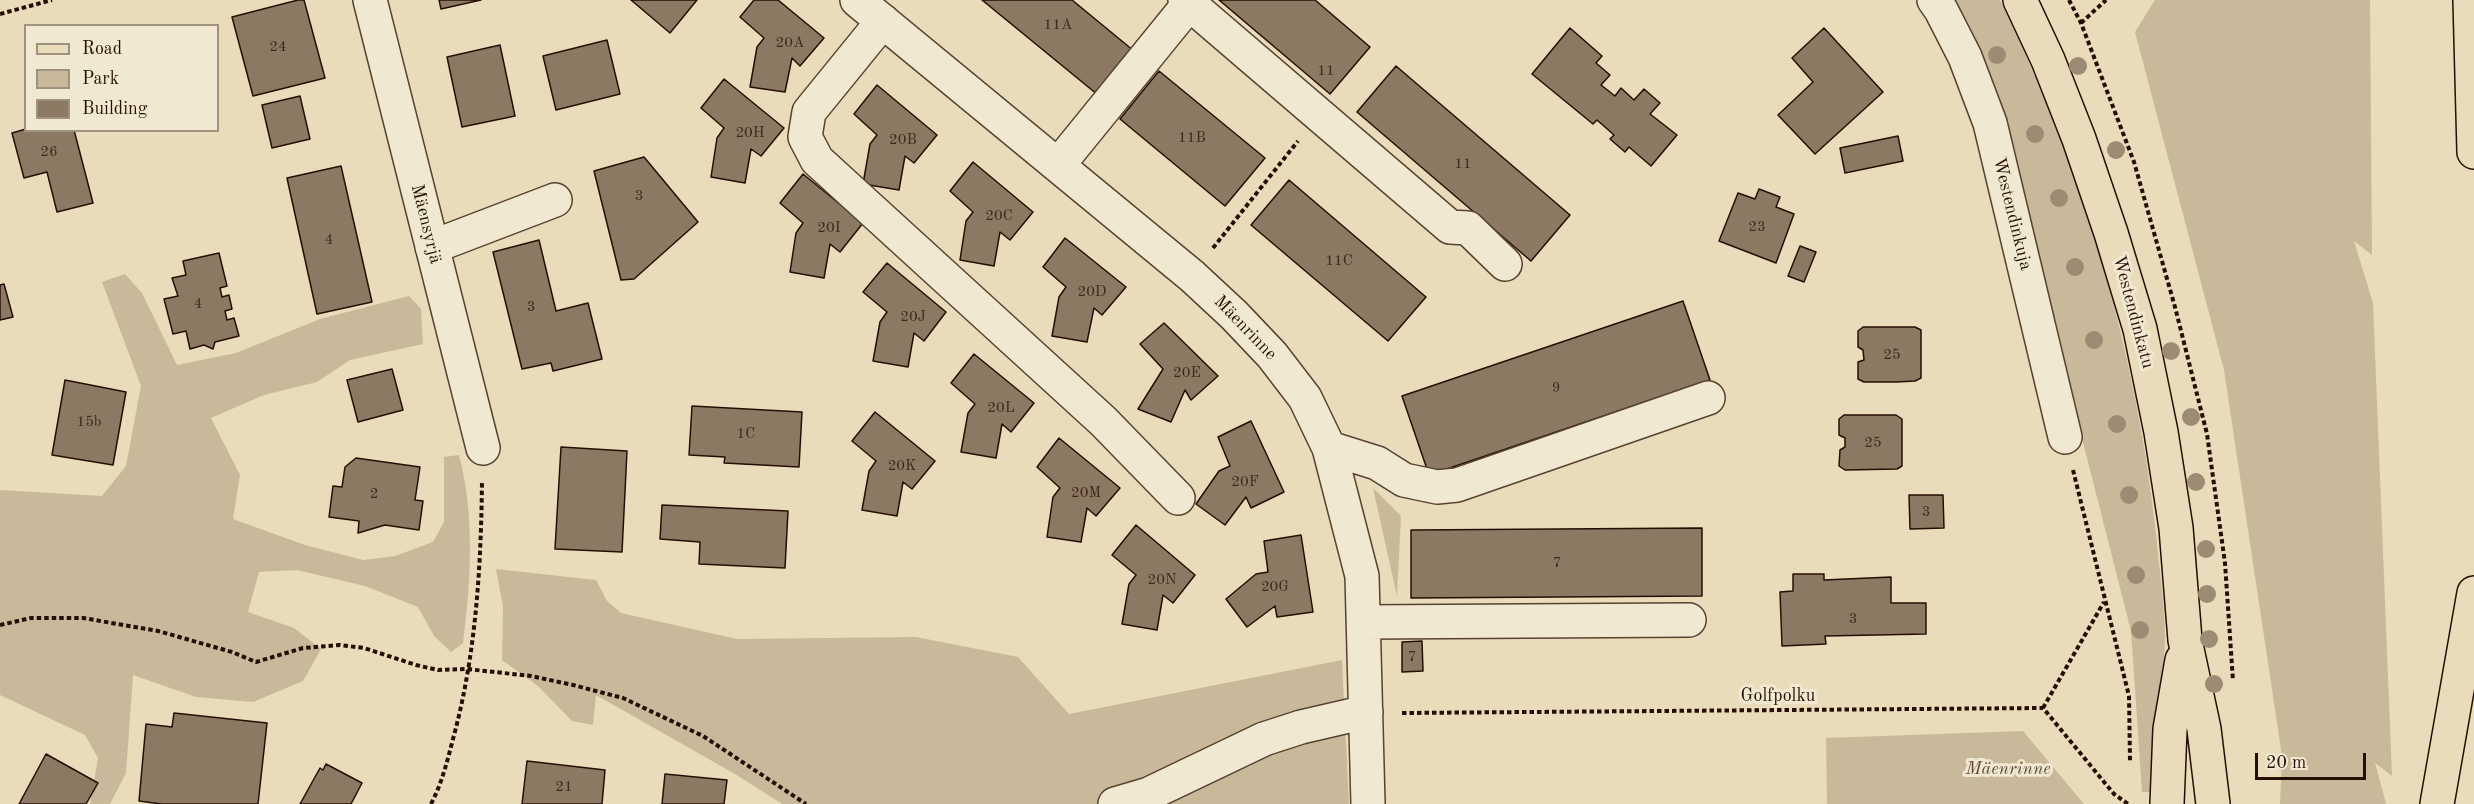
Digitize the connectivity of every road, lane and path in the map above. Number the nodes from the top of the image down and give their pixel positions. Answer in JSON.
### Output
{"nodes":[{"id":1,"x":52,"y":0,"type":"edge"},
{"id":2,"x":370,"y":0,"type":"edge"},
{"id":3,"x":857,"y":0,"type":"edge"},
{"id":4,"x":1934,"y":0,"type":"edge"},
{"id":5,"x":2020,"y":0,"type":"edge"},
{"id":6,"x":2106,"y":0,"type":"edge"},
{"id":7,"x":2470,"y":0,"type":"edge"},
{"id":8,"x":1187,"y":2,"type":"edge"},
{"id":9,"x":0,"y":14,"type":"edge"},
{"id":10,"x":882,"y":21,"type":"junction"},
{"id":11,"x":2080,"y":22,"type":"dead end"},
{"id":12,"x":1319,"y":115,"type":"junction"},
{"id":13,"x":2474,"y":152,"type":"edge"},
{"id":14,"x":1059,"y":164,"type":"junction"},
{"id":15,"x":555,"y":200,"type":"dead end"},
{"id":16,"x":432,"y":247,"type":"junction"},
{"id":17,"x":1505,"y":264,"type":"dead end"},
{"id":18,"x":1192,"y":276,"type":"junction"},
{"id":19,"x":1708,"y":398,"type":"dead end"},
{"id":20,"x":2065,"y":437,"type":"joint"},
{"id":21,"x":483,"y":448,"type":"joint"},
{"id":22,"x":1329,"y":448,"type":"junction"},
{"id":23,"x":1178,"y":498,"type":"dead end"},
{"id":24,"x":2474,"y":593,"type":"edge"},
{"id":25,"x":2104,"y":601,"type":"junction"},
{"id":26,"x":1689,"y":620,"type":"dead end"},
{"id":27,"x":1364,"y":622,"type":"junction"},
{"id":28,"x":0,"y":625,"type":"edge"},
{"id":29,"x":2185,"y":640,"type":"junction"},
{"id":30,"x":467,"y":669,"type":"junction"},
{"id":31,"x":2043,"y":708,"type":"junction"},
{"id":32,"x":1382,"y":712,"type":"junction"},
{"id":33,"x":2130,"y":768,"type":"dead end"},
{"id":34,"x":431,"y":804,"type":"edge"},
{"id":35,"x":806,"y":804,"type":"edge"},
{"id":36,"x":1115,"y":804,"type":"edge"},
{"id":37,"x":1368,"y":804,"type":"edge"},
{"id":38,"x":2128,"y":804,"type":"edge"},
{"id":39,"x":2167,"y":804,"type":"edge"},
{"id":40,"x":2213,"y":804,"type":"edge"},
{"id":41,"x":2437,"y":804,"type":"edge"}],
"edges":[{"from":1,"to":9,"type":"path"},
{"from":2,"to":16,"type":"street","name":"Mäensyrjä"},
{"from":3,"to":10,"type":"street","name":"Mäenrinne"},
{"from":4,"to":20,"type":"street","name":"Westendinkuja"},
{"from":5,"to":29,"type":"main road","name":"Westendinkatu"},
{"from":6,"to":11,"type":"path"},
{"from":7,"to":13,"type":"main road"},
{"from":8,"to":12,"type":"street"},
{"from":8,"to":14,"type":"street"},
{"from":10,"to":14,"type":"street","name":"Mäenrinne"},
{"from":10,"to":23,"type":"street"},
{"from":12,"to":17,"type":"street"},
{"from":12,"to":18,"type":"path"},
{"from":14,"to":18,"type":"street","name":"Mäenrinne"},
{"from":15,"to":16,"type":"street"},
{"from":16,"to":21,"type":"street","name":"Mäensyrjä"},
{"from":18,"to":22,"type":"street","name":"Mäenrinne"},
{"from":19,"to":22,"type":"street"},
{"from":20,"to":25,"type":"path"},
{"from":21,"to":30,"type":"path"},
{"from":22,"to":27,"type":"street","name":"Mäenrinne"},
{"from":24,"to":41,"type":"main road"},
{"from":25,"to":31,"type":"path"},
{"from":25,"to":33,"type":"path"},
{"from":26,"to":27,"type":"street"},
{"from":27,"to":32,"type":"street","name":"Mäenrinne"},
{"from":28,"to":30,"type":"path"},
{"from":29,"to":39,"type":"main road","name":"Westendinkatu"},
{"from":29,"to":40,"type":"main road","name":"Westendinkatu"},
{"from":30,"to":34,"type":"path"},
{"from":30,"to":35,"type":"path"},
{"from":31,"to":32,"type":"path","name":"Golfpolku"},
{"from":31,"to":38,"type":"path"},
{"from":32,"to":36,"type":"street"},
{"from":32,"to":37,"type":"street","name":"Mäenrinne"}]}
